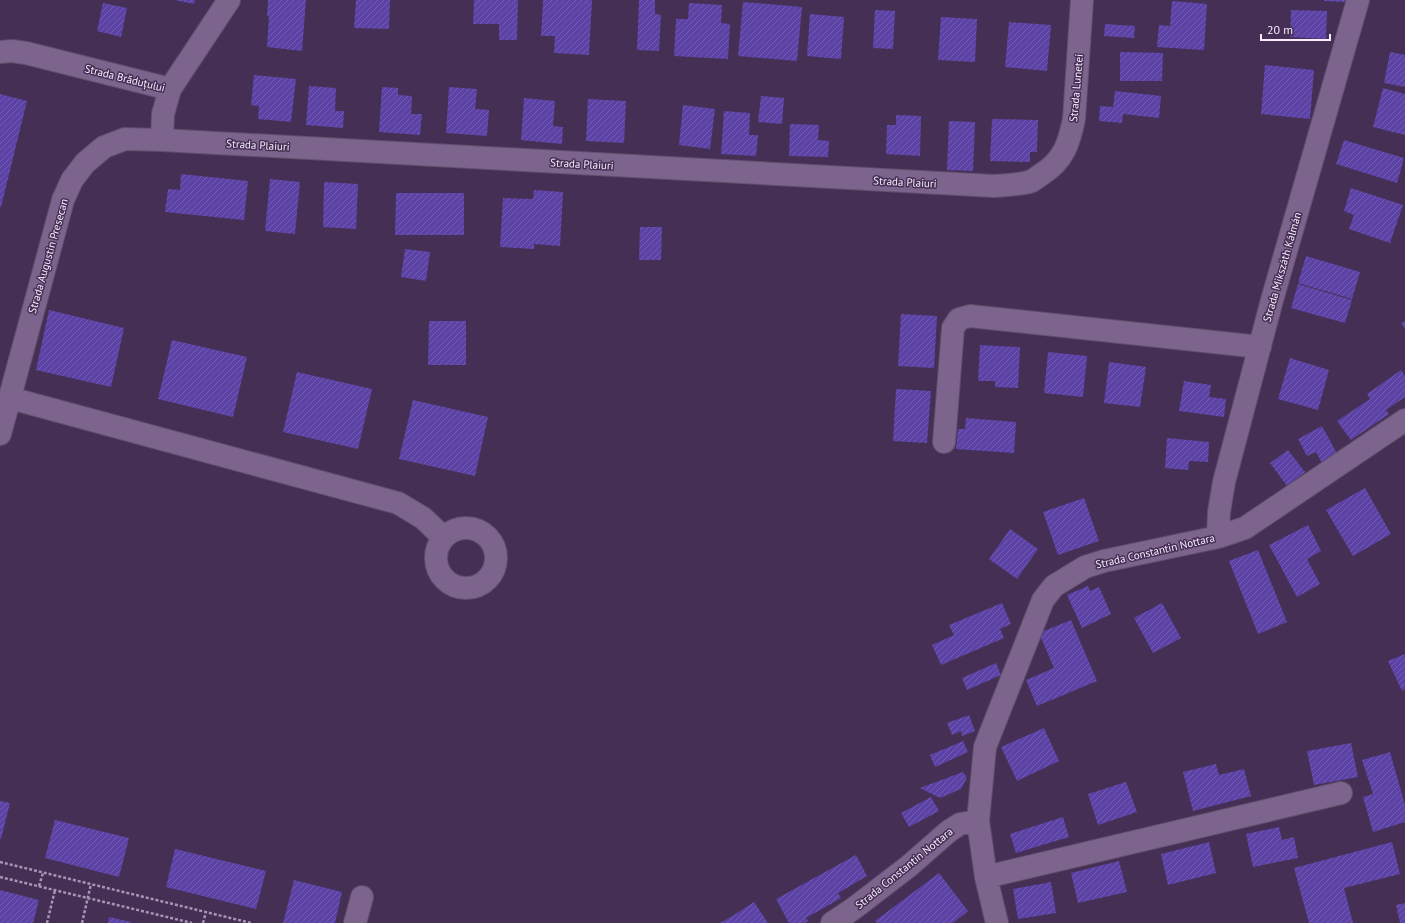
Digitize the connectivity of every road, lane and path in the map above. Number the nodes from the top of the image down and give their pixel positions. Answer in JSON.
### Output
{"nodes":[{"id":1,"x":228,"y":0,"type":"edge"},
{"id":2,"x":1082,"y":0,"type":"edge"},
{"id":3,"x":1358,"y":0,"type":"edge"},
{"id":4,"x":0,"y":52,"type":"edge"},
{"id":5,"x":170,"y":89,"type":"junction"},
{"id":6,"x":162,"y":140,"type":"junction"},
{"id":7,"x":1049,"y":170,"type":"joint"},
{"id":8,"x":1260,"y":347,"type":"junction"},
{"id":9,"x":10,"y":398,"type":"junction"},
{"id":10,"x":1405,"y":420,"type":"edge"},
{"id":11,"x":0,"y":434,"type":"edge"},
{"id":12,"x":944,"y":442,"type":"dead end"},
{"id":13,"x":443,"y":537,"type":"dead end"},
{"id":14,"x":1218,"y":537,"type":"junction"},
{"id":15,"x":1341,"y":793,"type":"dead end"},
{"id":16,"x":978,"y":822,"type":"junction"},
{"id":17,"x":0,"y":862,"type":"edge"},
{"id":18,"x":43,"y":873,"type":"junction"},
{"id":19,"x":0,"y":877,"type":"edge"},
{"id":20,"x":986,"y":877,"type":"junction"},
{"id":21,"x":91,"y":884,"type":"junction"},
{"id":22,"x":39,"y":886,"type":"junction"},
{"id":23,"x":55,"y":890,"type":"junction"},
{"id":24,"x":362,"y":897,"type":"dead end"},
{"id":25,"x":88,"y":898,"type":"junction"},
{"id":26,"x":206,"y":912,"type":"junction"},
{"id":27,"x":47,"y":923,"type":"edge"},
{"id":28,"x":82,"y":923,"type":"edge"},
{"id":29,"x":192,"y":923,"type":"edge"},
{"id":30,"x":203,"y":923,"type":"edge"},
{"id":31,"x":251,"y":923,"type":"edge"},
{"id":32,"x":355,"y":923,"type":"edge"},
{"id":33,"x":832,"y":923,"type":"edge"},
{"id":34,"x":996,"y":923,"type":"edge"}],
"edges":[{"from":1,"to":5,"type":"street","name":"Strada Brăduțului"},
{"from":2,"to":7,"type":"street","name":"Strada Lunetei"},
{"from":3,"to":8,"type":"street","name":"Strada Mikszáth Kálmán"},
{"from":4,"to":5,"type":"street","name":"Strada Brăduțului"},
{"from":5,"to":6,"type":"street"},
{"from":6,"to":7,"type":"street","name":"Strada Plaiuri"},
{"from":6,"to":9,"type":"street","name":"Strada Augustin Presecan"},
{"from":8,"to":12,"type":"street"},
{"from":8,"to":14,"type":"street","name":"Strada Mikszáth Kálmán"},
{"from":9,"to":11,"type":"street","name":"Strada Augustin Presecan"},
{"from":9,"to":13,"type":"street"},
{"from":10,"to":14,"type":"street","name":"Strada Constantin Nottara"},
{"from":14,"to":16,"type":"street","name":"Strada Constantin Nottara"},
{"from":15,"to":20,"type":"street"},
{"from":16,"to":20,"type":"street","name":"Strada Constantin Nottara"},
{"from":16,"to":33,"type":"street","name":"Strada Constantin Nottara"},
{"from":17,"to":18,"type":"path"},
{"from":18,"to":21,"type":"path"},
{"from":18,"to":22,"type":"path"},
{"from":19,"to":22,"type":"path"},
{"from":20,"to":34,"type":"street","name":"Strada Constantin Nottara"},
{"from":21,"to":25,"type":"path"},
{"from":21,"to":26,"type":"path"},
{"from":22,"to":23,"type":"path"},
{"from":23,"to":25,"type":"path"},
{"from":23,"to":27,"type":"path"},
{"from":24,"to":32,"type":"street"},
{"from":25,"to":28,"type":"path"},
{"from":25,"to":29,"type":"path"},
{"from":26,"to":30,"type":"path"},
{"from":26,"to":31,"type":"path"}]}
